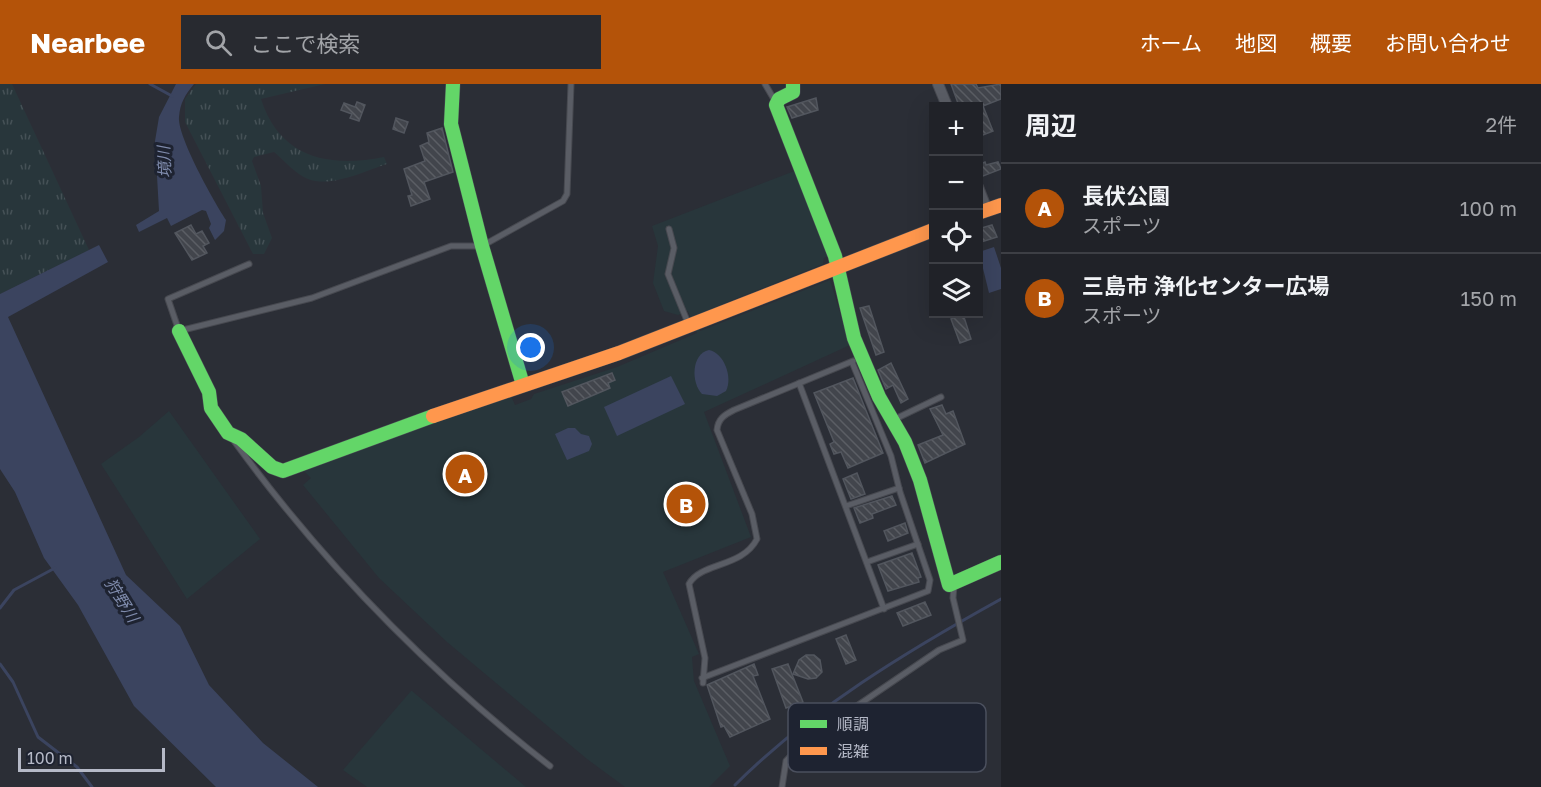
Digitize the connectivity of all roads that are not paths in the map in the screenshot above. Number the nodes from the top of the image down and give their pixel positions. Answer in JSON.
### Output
{"nodes":[{"id":1,"x":453,"y":84,"type":"edge"},
{"id":2,"x":571,"y":84,"type":"edge"},
{"id":3,"x":765,"y":84,"type":"edge"},
{"id":4,"x":793,"y":84,"type":"edge"},
{"id":5,"x":938,"y":84,"type":"edge"},
{"id":6,"x":777,"y":102,"type":"junction"},
{"id":7,"x":945,"y":102,"type":"edge"},
{"id":8,"x":669,"y":229,"type":"dead end"},
{"id":9,"x":929,"y":232,"type":"edge"},
{"id":10,"x":482,"y":246,"type":"junction"},
{"id":11,"x":249,"y":264,"type":"dead end"},
{"id":12,"x":837,"y":266,"type":"junction"},
{"id":13,"x":689,"y":324,"type":"junction"},
{"id":14,"x":179,"y":332,"type":"junction"},
{"id":15,"x":856,"y":357,"type":"junction"},
{"id":16,"x":799,"y":383,"type":"junction"},
{"id":17,"x":523,"y":385,"type":"junction"},
{"id":18,"x":941,"y":397,"type":"dead end"},
{"id":19,"x":891,"y":420,"type":"junction"},
{"id":20,"x":228,"y":433,"type":"junction"},
{"id":21,"x":899,"y":488,"type":"junction"},
{"id":22,"x":846,"y":507,"type":"junction"},
{"id":23,"x":918,"y":544,"type":"junction"},
{"id":24,"x":867,"y":562,"type":"junction"},
{"id":25,"x":1001,"y":562,"type":"edge"},
{"id":26,"x":954,"y":585,"type":"junction"},
{"id":27,"x":884,"y":609,"type":"junction"},
{"id":28,"x":861,"y":703,"type":"edge"},
{"id":29,"x":788,"y":759,"type":"edge"},
{"id":30,"x":550,"y":766,"type":"dead end"},
{"id":31,"x":782,"y":787,"type":"edge"}],
"edges":[{"from":1,"to":10,"type":"street"},
{"from":2,"to":10,"type":"lane"},
{"from":3,"to":6,"type":"lane"},
{"from":4,"to":6,"type":"street"},
{"from":5,"to":7,"type":"street"},
{"from":6,"to":12,"type":"street"},
{"from":8,"to":13,"type":"lane"},
{"from":9,"to":12,"type":"street"},
{"from":10,"to":14,"type":"lane"},
{"from":10,"to":17,"type":"street"},
{"from":11,"to":14,"type":"lane"},
{"from":12,"to":13,"type":"street"},
{"from":12,"to":15,"type":"street"},
{"from":13,"to":17,"type":"street"},
{"from":14,"to":20,"type":"street"},
{"from":15,"to":16,"type":"lane"},
{"from":15,"to":19,"type":"street"},
{"from":15,"to":21,"type":"lane"},
{"from":16,"to":22,"type":"lane"},
{"from":16,"to":27,"type":"lane"},
{"from":17,"to":20,"type":"street"},
{"from":18,"to":19,"type":"lane"},
{"from":19,"to":26,"type":"street"},
{"from":20,"to":30,"type":"lane"},
{"from":21,"to":22,"type":"lane"},
{"from":21,"to":23,"type":"lane"},
{"from":22,"to":24,"type":"lane"},
{"from":23,"to":24,"type":"lane"},
{"from":23,"to":27,"type":"lane"},
{"from":24,"to":27,"type":"lane"},
{"from":25,"to":26,"type":"street"},
{"from":26,"to":28,"type":"lane"},
{"from":29,"to":31,"type":"lane"}]}
